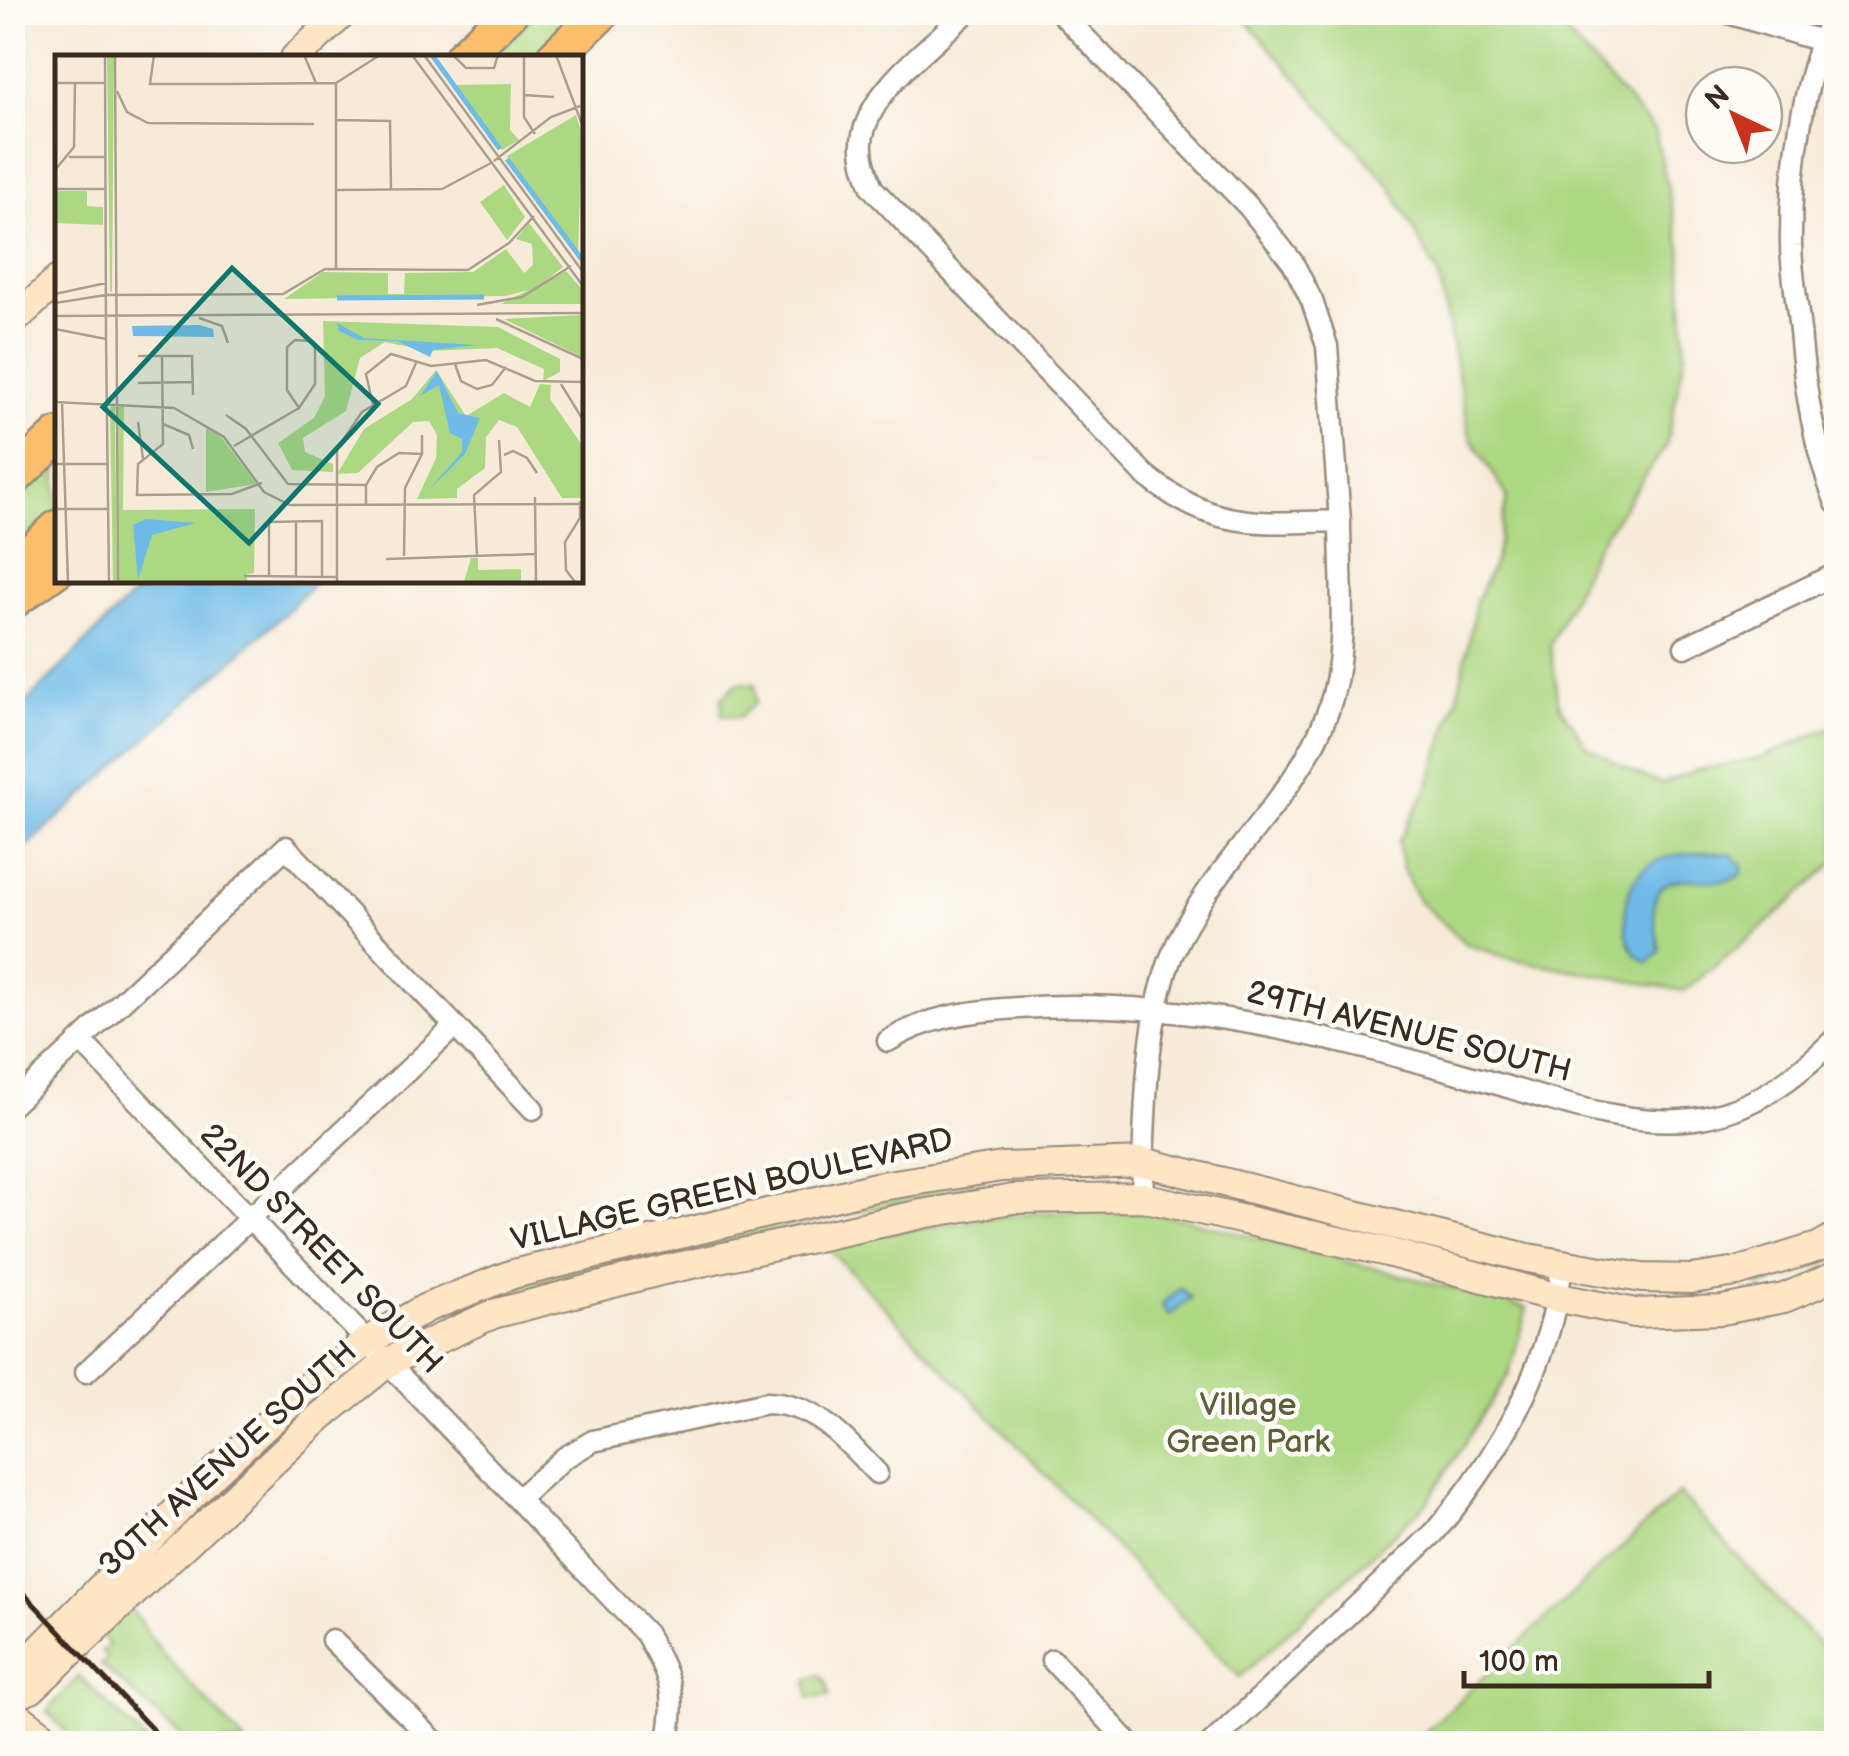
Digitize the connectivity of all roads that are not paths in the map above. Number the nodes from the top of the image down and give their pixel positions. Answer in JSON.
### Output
{"nodes":[{"id":1,"x":344,"y":12,"type":"edge"},
{"id":2,"x":510,"y":12,"type":"edge"},
{"id":3,"x":602,"y":12,"type":"edge"},
{"id":4,"x":620,"y":12,"type":"edge"},
{"id":5,"x":967,"y":12,"type":"edge"},
{"id":6,"x":1060,"y":12,"type":"edge"},
{"id":7,"x":1725,"y":12,"type":"edge"},
{"id":8,"x":1833,"y":12,"type":"edge"},
{"id":9,"x":1820,"y":41,"type":"junction"},
{"id":10,"x":299,"y":55,"type":"edge"},
{"id":11,"x":465,"y":55,"type":"edge"},
{"id":12,"x":557,"y":55,"type":"edge"},
{"id":13,"x":582,"y":60,"type":"edge"},
{"id":14,"x":55,"y":283,"type":"edge"},
{"id":15,"x":12,"y":322,"type":"edge"},
{"id":16,"x":55,"y":439,"type":"edge"},
{"id":17,"x":12,"y":479,"type":"edge"},
{"id":18,"x":1836,"y":503,"type":"edge"},
{"id":19,"x":1340,"y":521,"type":"junction"},
{"id":20,"x":55,"y":531,"type":"edge"},
{"id":21,"x":12,"y":570,"type":"edge"},
{"id":22,"x":55,"y":570,"type":"edge"},
{"id":23,"x":1836,"y":574,"type":"edge"},
{"id":24,"x":12,"y":601,"type":"edge"},
{"id":25,"x":1685,"y":647,"type":"dead end"},
{"id":26,"x":1155,"y":1010,"type":"junction"},
{"id":27,"x":455,"y":1026,"type":"junction"},
{"id":28,"x":1836,"y":1038,"type":"edge"},
{"id":29,"x":81,"y":1040,"type":"junction"},
{"id":30,"x":888,"y":1040,"type":"dead end"},
{"id":31,"x":12,"y":1105,"type":"edge"},
{"id":32,"x":533,"y":1109,"type":"dead end"},
{"id":33,"x":1143,"y":1162,"type":"junction"},
{"id":34,"x":1142,"y":1197,"type":"junction"},
{"id":35,"x":922,"y":1214,"type":"joint"},
{"id":36,"x":251,"y":1218,"type":"junction"},
{"id":37,"x":1836,"y":1237,"type":"edge"},
{"id":38,"x":1562,"y":1266,"type":"junction"},
{"id":39,"x":1836,"y":1276,"type":"edge"},
{"id":40,"x":1558,"y":1298,"type":"junction"},
{"id":41,"x":368,"y":1341,"type":"junction"},
{"id":42,"x":388,"y":1362,"type":"junction"},
{"id":43,"x":86,"y":1372,"type":"dead end"},
{"id":44,"x":877,"y":1473,"type":"dead end"},
{"id":45,"x":518,"y":1499,"type":"junction"},
{"id":46,"x":58,"y":1631,"type":"junction"},
{"id":47,"x":332,"y":1640,"type":"dead end"},
{"id":48,"x":12,"y":1648,"type":"edge"},
{"id":49,"x":1052,"y":1660,"type":"dead end"},
{"id":50,"x":12,"y":1678,"type":"edge"},
{"id":51,"x":12,"y":1696,"type":"edge"},
{"id":52,"x":12,"y":1712,"type":"edge"},
{"id":53,"x":12,"y":1722,"type":"edge"},
{"id":54,"x":28,"y":1744,"type":"edge"},
{"id":55,"x":54,"y":1744,"type":"edge"},
{"id":56,"x":437,"y":1744,"type":"edge"},
{"id":57,"x":667,"y":1744,"type":"edge"},
{"id":58,"x":1130,"y":1744,"type":"edge"},
{"id":59,"x":1211,"y":1744,"type":"edge"}],
"edges":[{"from":1,"to":10,"type":"street"},
{"from":2,"to":11,"type":"highway"},
{"from":3,"to":12,"type":"highway"},
{"from":4,"to":13,"type":"highway"},
{"from":5,"to":19,"type":"street"},
{"from":6,"to":19,"type":"street"},
{"from":7,"to":9,"type":"street"},
{"from":8,"to":9,"type":"street"},
{"from":9,"to":18,"type":"street"},
{"from":14,"to":15,"type":"street"},
{"from":16,"to":17,"type":"highway"},
{"from":19,"to":26,"type":"street"},
{"from":20,"to":21,"type":"highway"},
{"from":22,"to":24,"type":"highway"},
{"from":23,"to":25,"type":"street"},
{"from":26,"to":28,"type":"street","name":"29TH AVENUE SOUTH"},
{"from":26,"to":30,"type":"street","name":"29TH AVENUE SOUTH"},
{"from":26,"to":33,"type":"street"},
{"from":27,"to":29,"type":"street"},
{"from":27,"to":32,"type":"street"},
{"from":27,"to":36,"type":"street"},
{"from":29,"to":31,"type":"street"},
{"from":29,"to":36,"type":"street","name":"22ND STREET SOUTH"},
{"from":33,"to":34,"type":"street"},
{"from":33,"to":38,"type":"street","name":"VILLAGE GREEN BOULEVARD"},
{"from":33,"to":41,"type":"street","name":"VILLAGE GREEN BOULEVARD"},
{"from":34,"to":35,"type":"street","name":"VILLAGE GREEN BOULEVARD"},
{"from":34,"to":40,"type":"street","name":"VILLAGE GREEN BOULEVARD"},
{"from":35,"to":42,"type":"street","name":"30TH AVENUE SOUTH"},
{"from":36,"to":41,"type":"street","name":"22ND STREET SOUTH"},
{"from":36,"to":43,"type":"street"},
{"from":37,"to":38,"type":"street","name":"VILLAGE GREEN BOULEVARD"},
{"from":38,"to":40,"type":"street"},
{"from":39,"to":40,"type":"street","name":"VILLAGE GREEN BOULEVARD"},
{"from":40,"to":59,"type":"street"},
{"from":41,"to":42,"type":"street","name":"22ND STREET SOUTH"},
{"from":41,"to":46,"type":"street","name":"VILLAGE GREEN BOULEVARD"},
{"from":42,"to":45,"type":"street","name":"22ND STREET SOUTH"},
{"from":42,"to":51,"type":"street","name":"30TH AVENUE SOUTH"},
{"from":44,"to":45,"type":"street"},
{"from":45,"to":57,"type":"street","name":"22ND STREET SOUTH"},
{"from":46,"to":48,"type":"street"},
{"from":46,"to":50,"type":"street","name":"VILLAGE GREEN BOULEVARD"},
{"from":47,"to":56,"type":"street"},
{"from":49,"to":58,"type":"street"},
{"from":52,"to":55,"type":"street"},
{"from":53,"to":54,"type":"street"}]}
